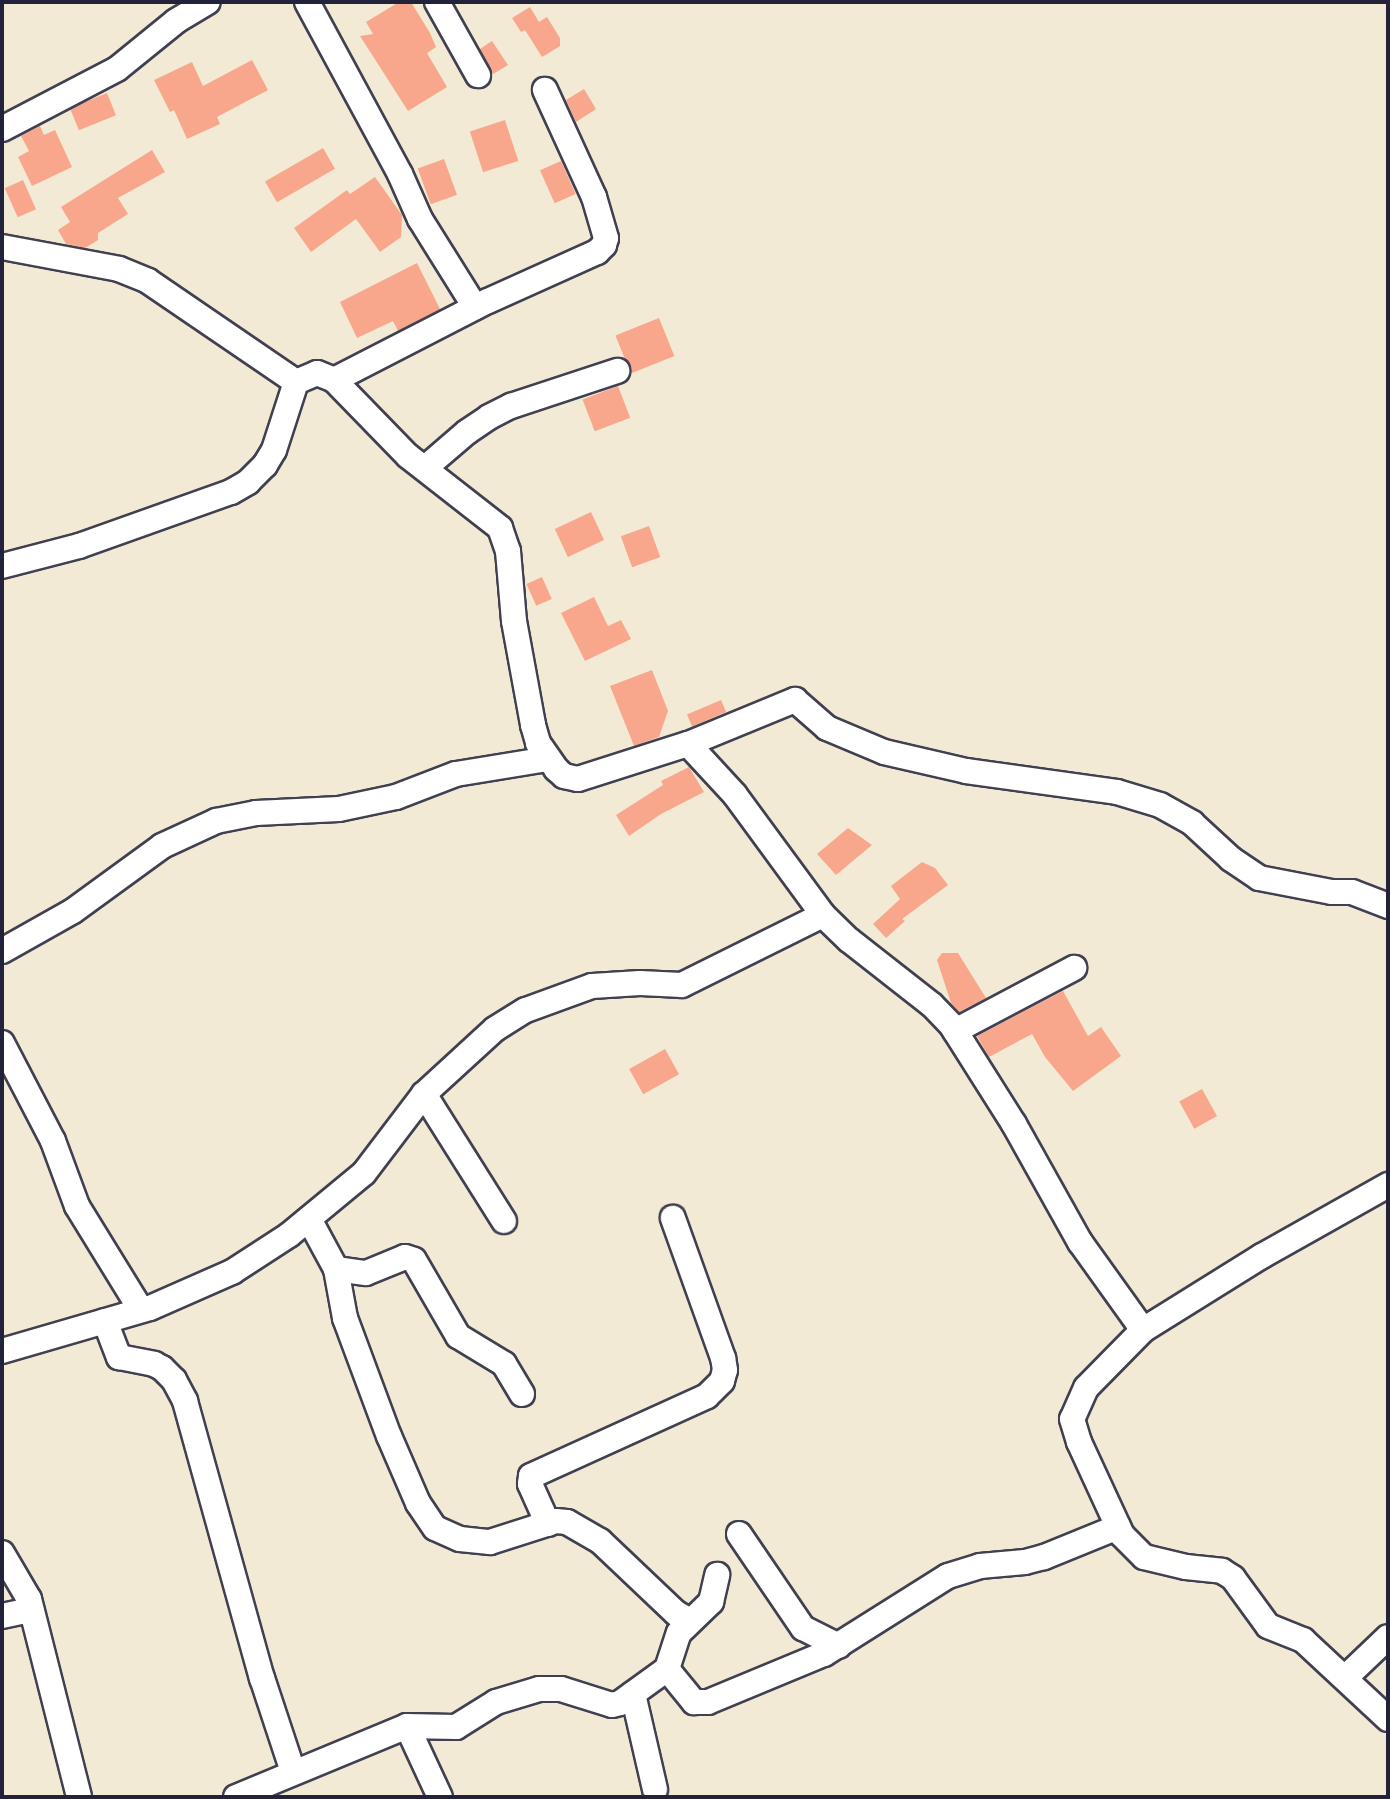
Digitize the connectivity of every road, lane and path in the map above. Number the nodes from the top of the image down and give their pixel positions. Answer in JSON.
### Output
{"nodes":[{"id":1,"x":208,"y":2,"type":"edge"},
{"id":2,"x":307,"y":2,"type":"edge"},
{"id":3,"x":437,"y":2,"type":"edge"},
{"id":4,"x":478,"y":75,"type":"dead end"},
{"id":5,"x":545,"y":90,"type":"dead end"},
{"id":6,"x":2,"y":129,"type":"edge"},
{"id":7,"x":2,"y":247,"type":"edge"},
{"id":8,"x":475,"y":307,"type":"junction"},
{"id":9,"x":617,"y":371,"type":"dead end"},
{"id":10,"x":334,"y":380,"type":"junction"},
{"id":11,"x":296,"y":382,"type":"junction"},
{"id":12,"x":425,"y":468,"type":"junction"},
{"id":13,"x":2,"y":566,"type":"edge"},
{"id":14,"x":688,"y":744,"type":"junction"},
{"id":15,"x":548,"y":759,"type":"junction"},
{"id":16,"x":1388,"y":906,"type":"edge"},
{"id":17,"x":823,"y":915,"type":"junction"},
{"id":18,"x":2,"y":951,"type":"edge"},
{"id":19,"x":1074,"y":968,"type":"dead end"},
{"id":20,"x":956,"y":1031,"type":"junction"},
{"id":21,"x":2,"y":1043,"type":"edge"},
{"id":22,"x":424,"y":1094,"type":"junction"},
{"id":23,"x":1388,"y":1185,"type":"edge"},
{"id":24,"x":309,"y":1219,"type":"junction"},
{"id":25,"x":673,"y":1219,"type":"dead end"},
{"id":26,"x":504,"y":1221,"type":"dead end"},
{"id":27,"x":336,"y":1269,"type":"junction"},
{"id":28,"x":141,"y":1310,"type":"junction"},
{"id":29,"x":105,"y":1321,"type":"junction"},
{"id":30,"x":1143,"y":1330,"type":"junction"},
{"id":31,"x":2,"y":1351,"type":"edge"},
{"id":32,"x":522,"y":1394,"type":"dead end"},
{"id":33,"x":548,"y":1524,"type":"junction"},
{"id":34,"x":1118,"y":1527,"type":"junction"},
{"id":35,"x":740,"y":1534,"type":"dead end"},
{"id":36,"x":2,"y":1553,"type":"edge"},
{"id":37,"x":717,"y":1575,"type":"dead end"},
{"id":38,"x":31,"y":1609,"type":"junction"},
{"id":39,"x":2,"y":1616,"type":"edge"},
{"id":40,"x":690,"y":1621,"type":"junction"},
{"id":41,"x":1388,"y":1637,"type":"edge"},
{"id":42,"x":839,"y":1646,"type":"junction"},
{"id":43,"x":667,"y":1669,"type":"junction"},
{"id":44,"x":1345,"y":1678,"type":"junction"},
{"id":45,"x":632,"y":1694,"type":"junction"},
{"id":46,"x":1388,"y":1719,"type":"edge"},
{"id":47,"x":407,"y":1726,"type":"junction"},
{"id":48,"x":293,"y":1772,"type":"junction"},
{"id":49,"x":655,"y":1789,"type":"dead end"},
{"id":50,"x":79,"y":1797,"type":"edge"},
{"id":51,"x":236,"y":1797,"type":"edge"},
{"id":52,"x":440,"y":1797,"type":"edge"}],
"edges":[{"from":1,"to":6,"type":"street"},
{"from":2,"to":8,"type":"street"},
{"from":3,"to":4,"type":"street"},
{"from":5,"to":8,"type":"street"},
{"from":7,"to":11,"type":"street"},
{"from":8,"to":10,"type":"street"},
{"from":9,"to":12,"type":"street"},
{"from":10,"to":11,"type":"street"},
{"from":10,"to":12,"type":"street"},
{"from":11,"to":13,"type":"street"},
{"from":12,"to":15,"type":"street"},
{"from":14,"to":15,"type":"street"},
{"from":14,"to":16,"type":"street"},
{"from":14,"to":17,"type":"street"},
{"from":15,"to":18,"type":"street"},
{"from":17,"to":20,"type":"street"},
{"from":17,"to":22,"type":"street"},
{"from":19,"to":20,"type":"street"},
{"from":20,"to":30,"type":"street"},
{"from":21,"to":28,"type":"street"},
{"from":22,"to":24,"type":"street"},
{"from":22,"to":26,"type":"street"},
{"from":23,"to":30,"type":"street"},
{"from":24,"to":27,"type":"street"},
{"from":24,"to":28,"type":"street"},
{"from":25,"to":33,"type":"street"},
{"from":27,"to":32,"type":"street"},
{"from":27,"to":33,"type":"street"},
{"from":28,"to":29,"type":"street"},
{"from":29,"to":31,"type":"street"},
{"from":29,"to":48,"type":"street"},
{"from":30,"to":34,"type":"street"},
{"from":33,"to":40,"type":"street"},
{"from":34,"to":42,"type":"street"},
{"from":34,"to":44,"type":"street"},
{"from":35,"to":42,"type":"street"},
{"from":36,"to":38,"type":"street"},
{"from":37,"to":40,"type":"street"},
{"from":38,"to":39,"type":"street"},
{"from":38,"to":50,"type":"street"},
{"from":40,"to":43,"type":"street"},
{"from":41,"to":44,"type":"street"},
{"from":42,"to":43,"type":"street"},
{"from":43,"to":45,"type":"street"},
{"from":44,"to":46,"type":"street"},
{"from":45,"to":47,"type":"street"},
{"from":45,"to":49,"type":"street"},
{"from":47,"to":48,"type":"street"},
{"from":47,"to":52,"type":"street"},
{"from":48,"to":51,"type":"street"}]}
